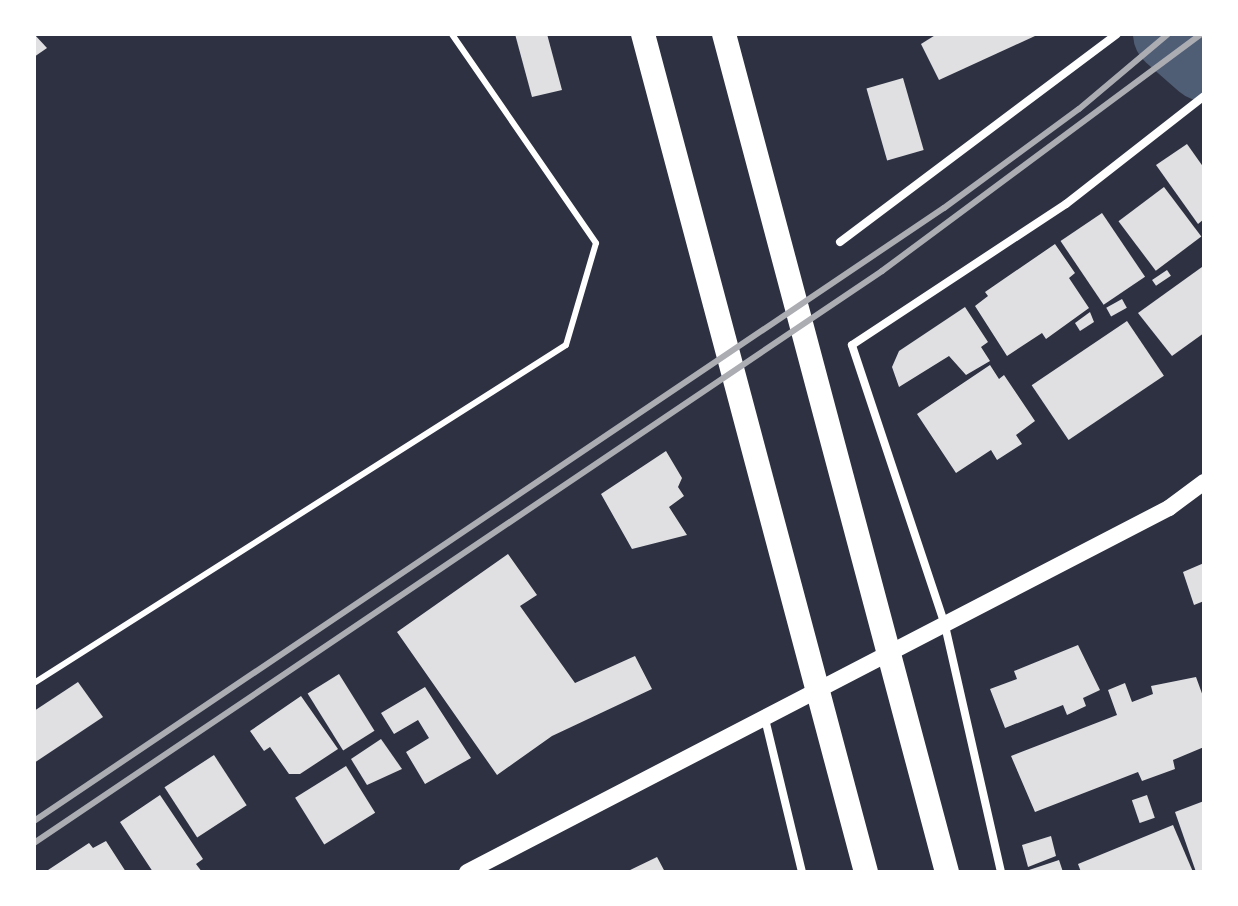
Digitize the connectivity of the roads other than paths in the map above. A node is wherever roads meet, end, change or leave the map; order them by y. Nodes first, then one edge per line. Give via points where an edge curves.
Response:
1 (452, 34) edge
2 (643, 34) edge
3 (724, 34) edge
4 (1117, 34) edge
5 (1204, 96) edge
6 (1195, 104) junction
7 (1204, 114) edge
8 (840, 242) dead end
9 (1204, 482) edge
10 (945, 625) junction
11 (34, 683) edge
12 (765, 719) junction
13 (467, 872) edge
14 (802, 872) edge
15 (866, 872) edge
16 (947, 872) edge
17 (1001, 872) edge

1 - 11 lane via 596,243 566,345
2 - 15 highway
3 - 16 highway
4 - 8 street
5 - 6 street
6 - 7 street
6 - 10 street via 1066,204 852,345
9 - 10 main road via 1169,508
10 - 12 main road
10 - 17 street
12 - 13 main road
12 - 14 street

